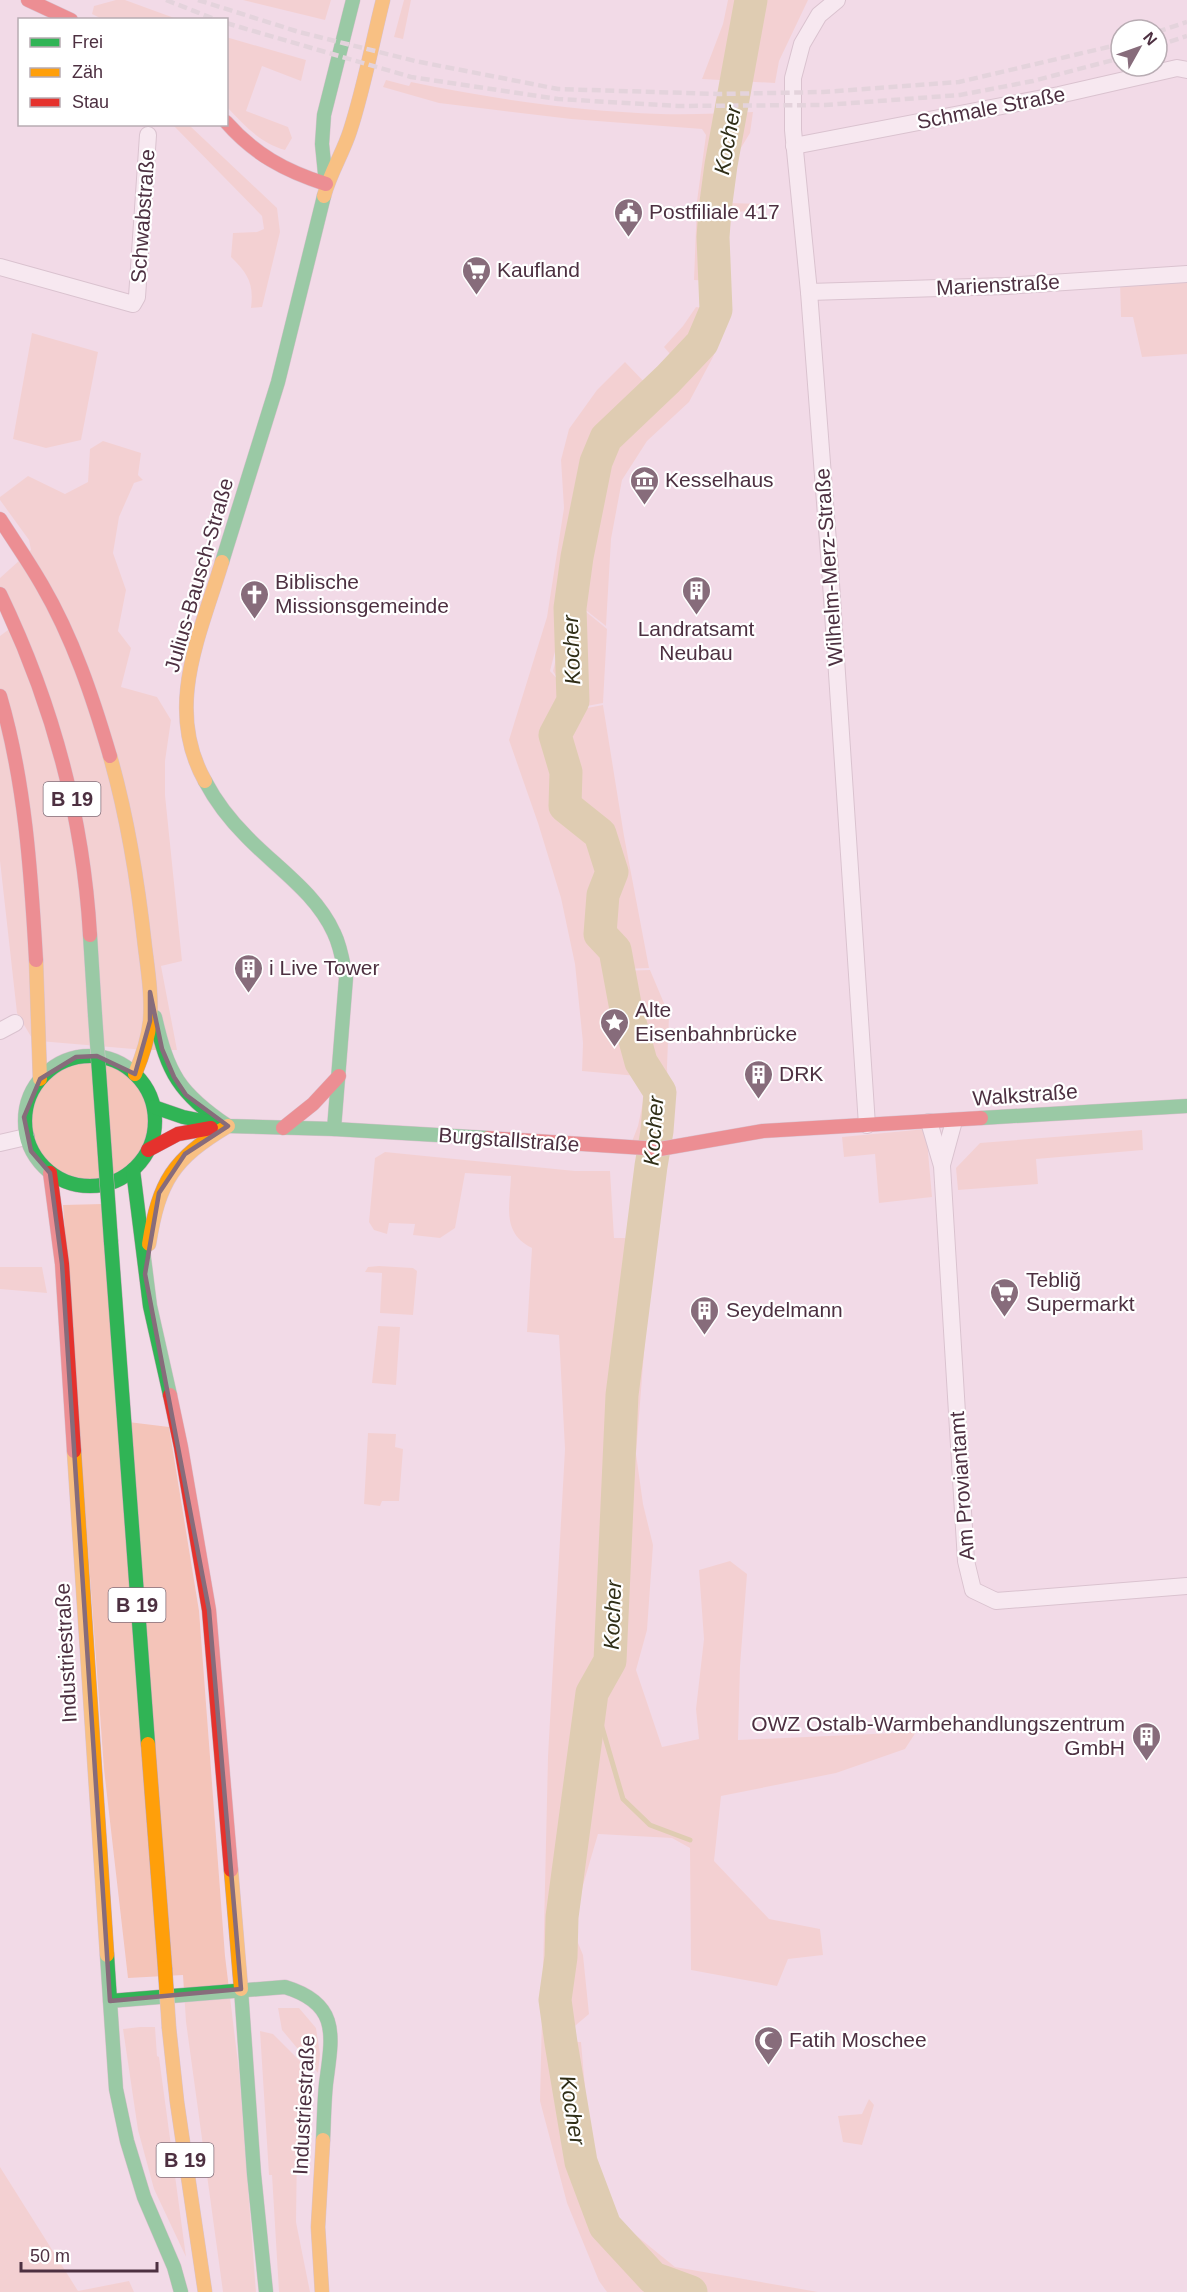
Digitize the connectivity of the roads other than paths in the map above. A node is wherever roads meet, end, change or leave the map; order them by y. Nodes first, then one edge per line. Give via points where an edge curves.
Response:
1 (28, 0) edge
2 (353, 0) edge
3 (383, 0) edge
4 (837, 0) edge
5 (816, 7) edge
6 (67, 18) edge
7 (1187, 70) edge
8 (228, 124) edge
9 (148, 135) dead end
10 (794, 146) junction
11 (326, 184) junction
12 (0, 267) edge
13 (1187, 274) edge
14 (809, 292) junction
15 (0, 519) edge
16 (0, 594) edge
17 (0, 696) edge
18 (150, 992) junction
19 (15, 1023) dead end
20 (0, 1031) edge
21 (135, 1074) junction
22 (339, 1076) junction
23 (40, 1079) junction
24 (1187, 1106) edge
25 (154, 1107) junction
26 (954, 1121) junction
27 (929, 1122) junction
28 (867, 1125) junction
29 (228, 1126) junction
30 (283, 1128) junction
31 (334, 1129) junction
32 (26, 1137) junction
33 (0, 1143) edge
34 (148, 1150) junction
35 (942, 1166) junction
36 (133, 1170) junction
37 (50, 1173) junction
38 (145, 1274) junction
39 (1187, 1586) edge
40 (240, 1989) junction
41 (110, 2001) junction
42 (181, 2292) edge
43 (205, 2292) edge
44 (266, 2292) edge
45 (322, 2292) edge

1 - 6 main road
2 - 11 main road, Julius-Bausch-Straße via 324,115
3 - 11 main road, Julius-Bausch-Straße via 350,132
4 - 5 street, Wilhelm-Merz-Straße
5 - 10 street, Wilhelm-Merz-Straße via 793,78
7 - 10 street, Schmale Straße via 1177,68
8 - 11 main road via 268,162
9 - 12 street, Schwabstraße via 137,297 133,303
10 - 14 street, Wilhelm-Merz-Straße
11 - 22 main road, Julius-Bausch-Straße via 285,358 190,666 185,721 198,766 219,804 309,894 327,916 336,936 346,978
13 - 14 street, Marienstraße via 1006,286
14 - 28 street, Wilhelm-Merz-Straße
15 - 18 main road via 43,586 94,703 123,802
16 - 43 main road, B 19, bridge via 51,714 64,760 86,884 169,2028
17 - 23 main road via 21,792 33,905
18 - 21 main road via 145,1050
18 - 29 main road via 162,1049 174,1077 186,1095
19 - 20 street
21 - 23 main road via 118,1062 97,1056 76,1057 56,1065
21 - 25 main road
22 - 30 main road via 317,1102
22 - 31 main road, Julius-Bausch-Straße
23 - 32 main road via 29,1096 24,1117
24 - 26 main road, Walkstraße
25 - 29 main road, Burgstallstraße
25 - 34 main road via 155,1129
26 - 27 main road, Walkstraße
26 - 35 street, Am Proviantamt
27 - 28 main road, Walkstraße
27 - 35 street, Am Proviantamt
28 - 31 main road, Burgstallstraße via 763,1131 660,1149
29 - 30 main road, Burgstallstraße
29 - 34 main road via 184,1131
29 - 38 main road via 186,1154 159,1193
30 - 31 main road, Burgstallstraße
32 - 33 street
32 - 37 main road via 31,1151
34 - 36 main road
35 - 39 street, Am Proviantamt via 966,1561 974,1590 996,1601
36 - 37 main road via 101,1186 65,1182
36 - 38 main road
37 - 41 main road, Industriestraße via 62,1264
38 - 40 main road via 209,1610
40 - 41 main road, Industriestraße
40 - 44 main road
40 - 45 main road, Industriestraße via 285,1987 298,1991 320,2007 330,2027 318,2227
41 - 42 main road via 116,2088 127,2141

